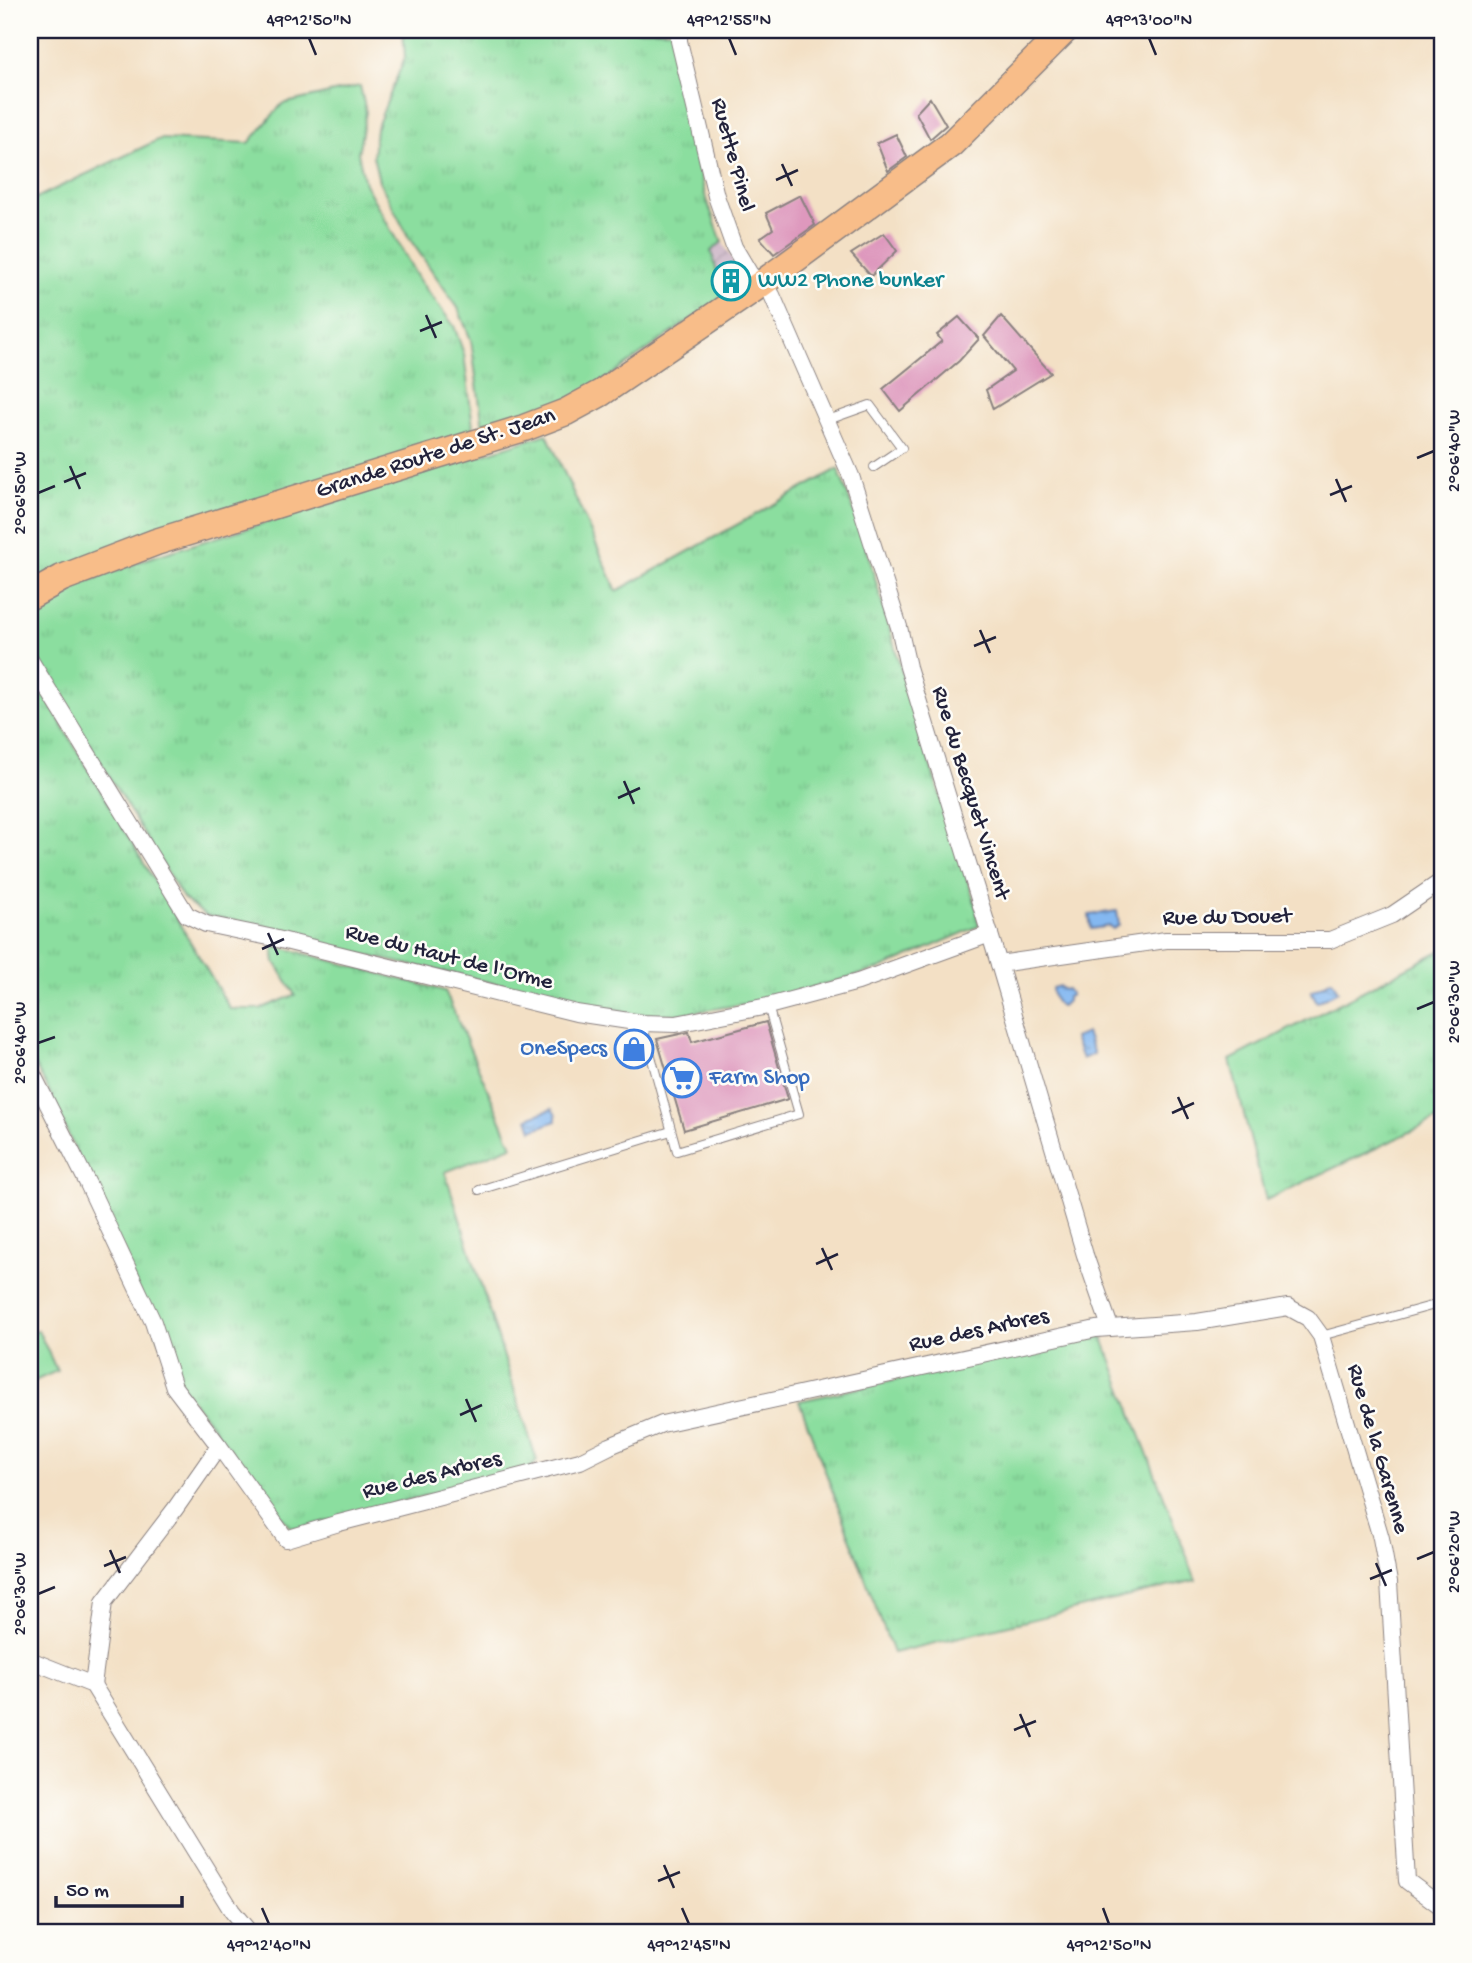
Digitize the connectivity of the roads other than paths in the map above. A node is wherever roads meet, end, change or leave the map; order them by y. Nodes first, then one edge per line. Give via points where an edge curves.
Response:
1 (679, 30) edge
2 (1065, 30) edge
3 (761, 284) junction
4 (828, 419) junction
5 (874, 467) dead end
6 (30, 596) edge
7 (30, 660) edge
8 (1442, 881) edge
9 (990, 934) junction
10 (999, 964) junction
11 (768, 1006) junction
12 (642, 1023) junction
13 (30, 1069) edge
14 (671, 1131) junction
15 (479, 1190) dead end
16 (1442, 1303) edge
17 (1110, 1327) junction
18 (1321, 1336) junction
19 (219, 1446) junction
20 (30, 1660) edge
21 (93, 1685) junction
22 (1442, 1907) edge
23 (250, 1933) edge

1 - 3 street, Ruette Pinel via 716,196 734,247
2 - 3 main road, Grande Route de St. Jean via 951,144
3 - 4 street, Rue du Becquet Vincent via 772,295
3 - 6 main road, Grande Route de St. Jean via 566,412 156,542 62,578
4 - 5 lane via 870,405 902,448
4 - 9 street, Rue du Becquet Vincent via 899,627
7 - 12 street, Rue du Haut de l'Orme via 187,915 206,925 576,1013
8 - 10 street, Rue du Douet via 1392,915 1330,940 1166,940
9 - 10 street, Rue du Becquet Vincent
9 - 11 street, Rue du Haut de l'Orme via 858,982
10 - 17 street, Rue du Becquet Vincent
11 - 12 street, Rue du Haut de l'Orme via 676,1024
11 - 14 lane via 799,1114 677,1151
12 - 14 lane
13 - 19 street, Rue des Arbres via 153,1322 174,1387
14 - 15 lane
16 - 18 lane
17 - 18 street, Rue de la Garenne via 1197,1322 1288,1307 1308,1318
17 - 19 street, Rue des Arbres via 662,1424 580,1461 286,1539
18 - 22 street, Rue de la Garenne via 1381,1538 1389,1582 1408,1881
19 - 21 street via 104,1602
20 - 21 street
21 - 23 street

